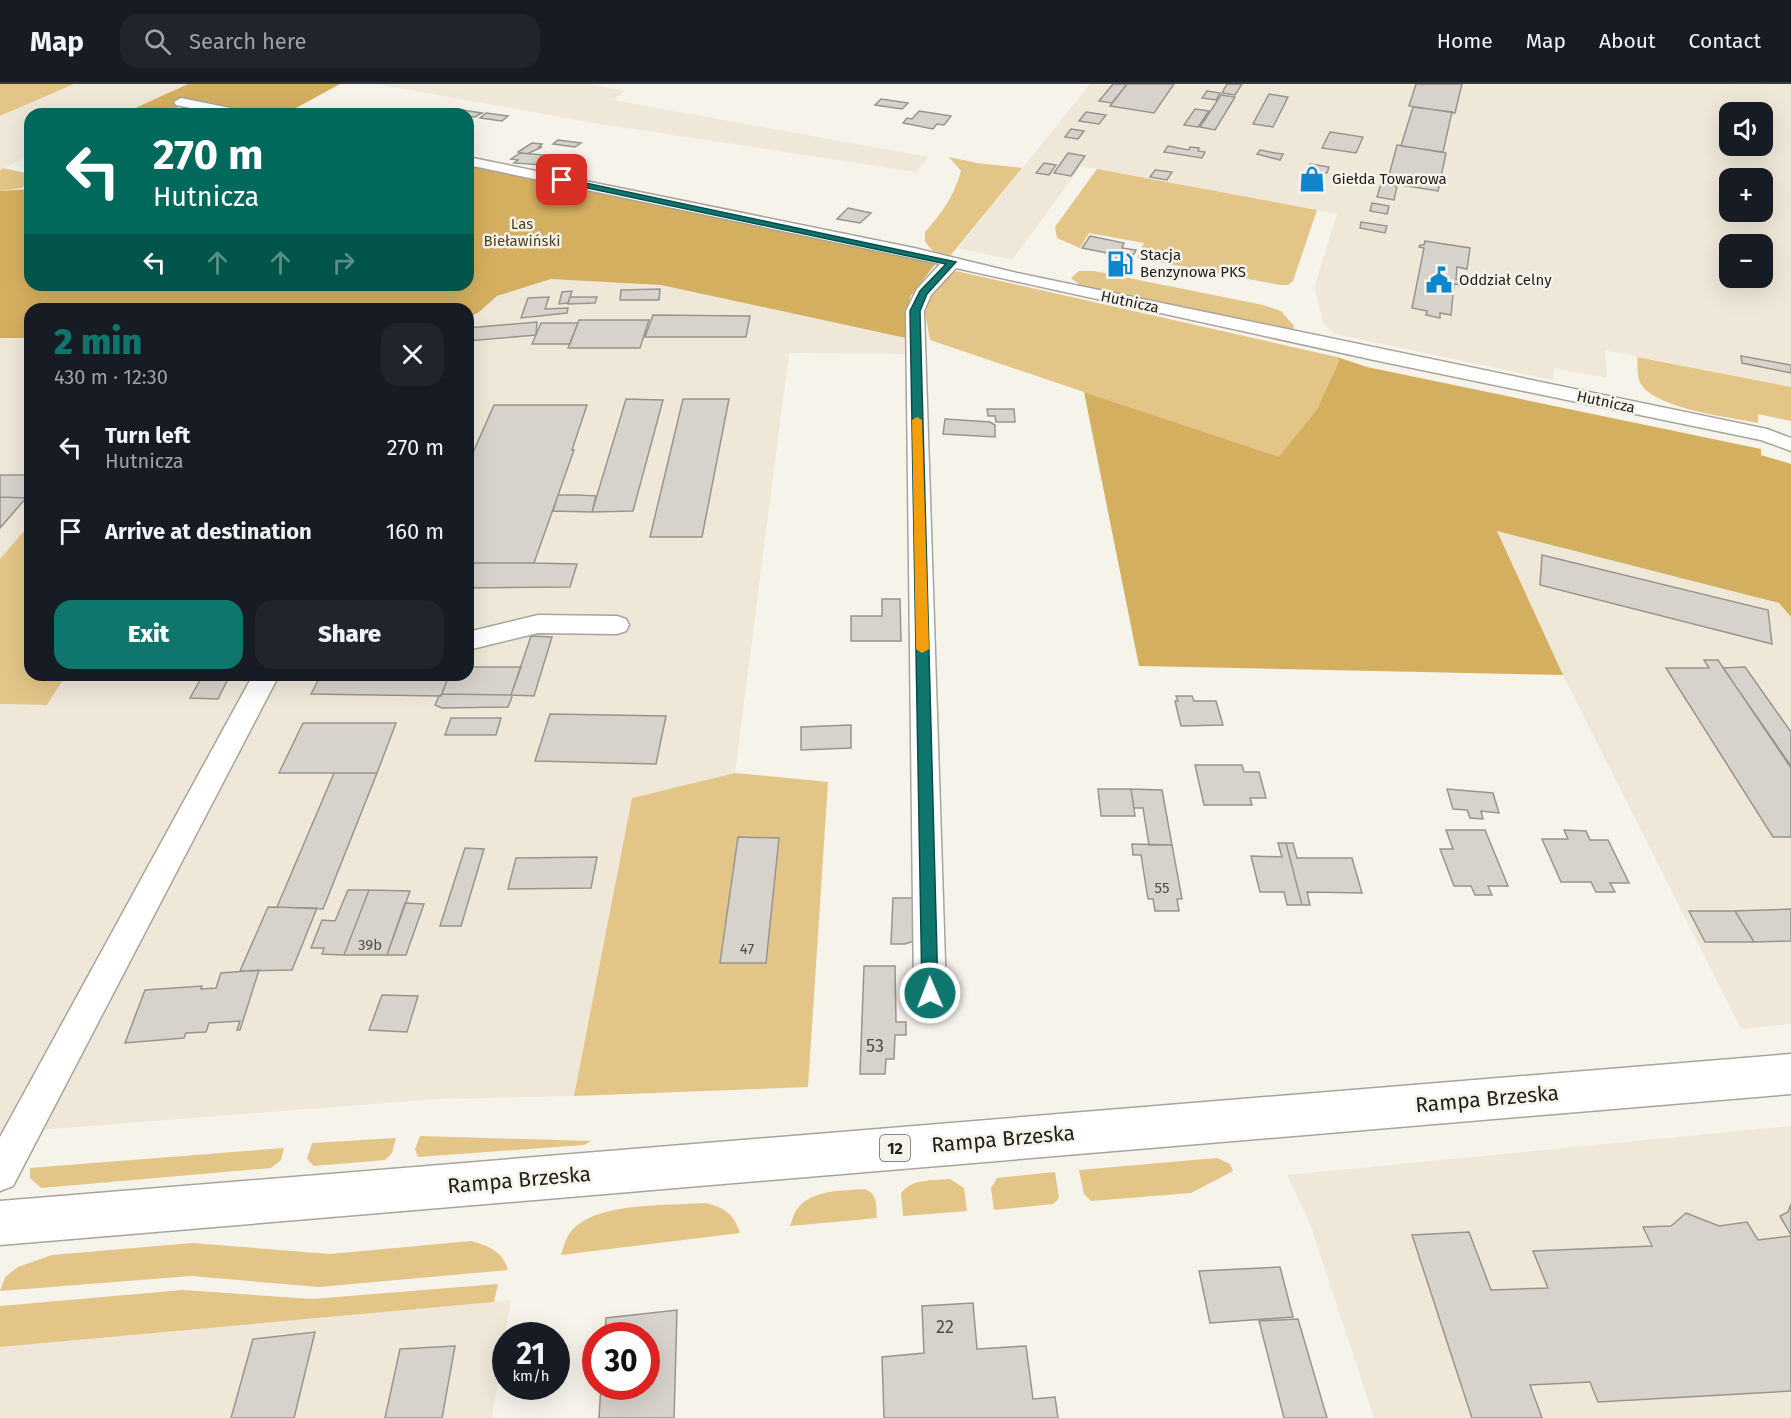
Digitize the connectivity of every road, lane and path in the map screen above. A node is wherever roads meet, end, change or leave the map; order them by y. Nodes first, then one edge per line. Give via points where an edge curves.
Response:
1 (181, 102) dead end
2 (210, 108) edge
3 (474, 162) edge
4 (952, 262) junction
5 (1791, 445) edge
6 (617, 625) dead end
7 (474, 639) edge
8 (263, 681) edge
9 (930, 993) dead end
10 (1791, 1074) edge
11 (0, 1173) edge
12 (0, 1223) edge

1 - 2 street
3 - 4 street, Hutnicza
4 - 5 street, Hutnicza via 1767,435
4 - 9 street via 923,293 915,311
6 - 7 street via 538,624
8 - 11 street
10 - 12 highway, Rampa Brzeska / 12

